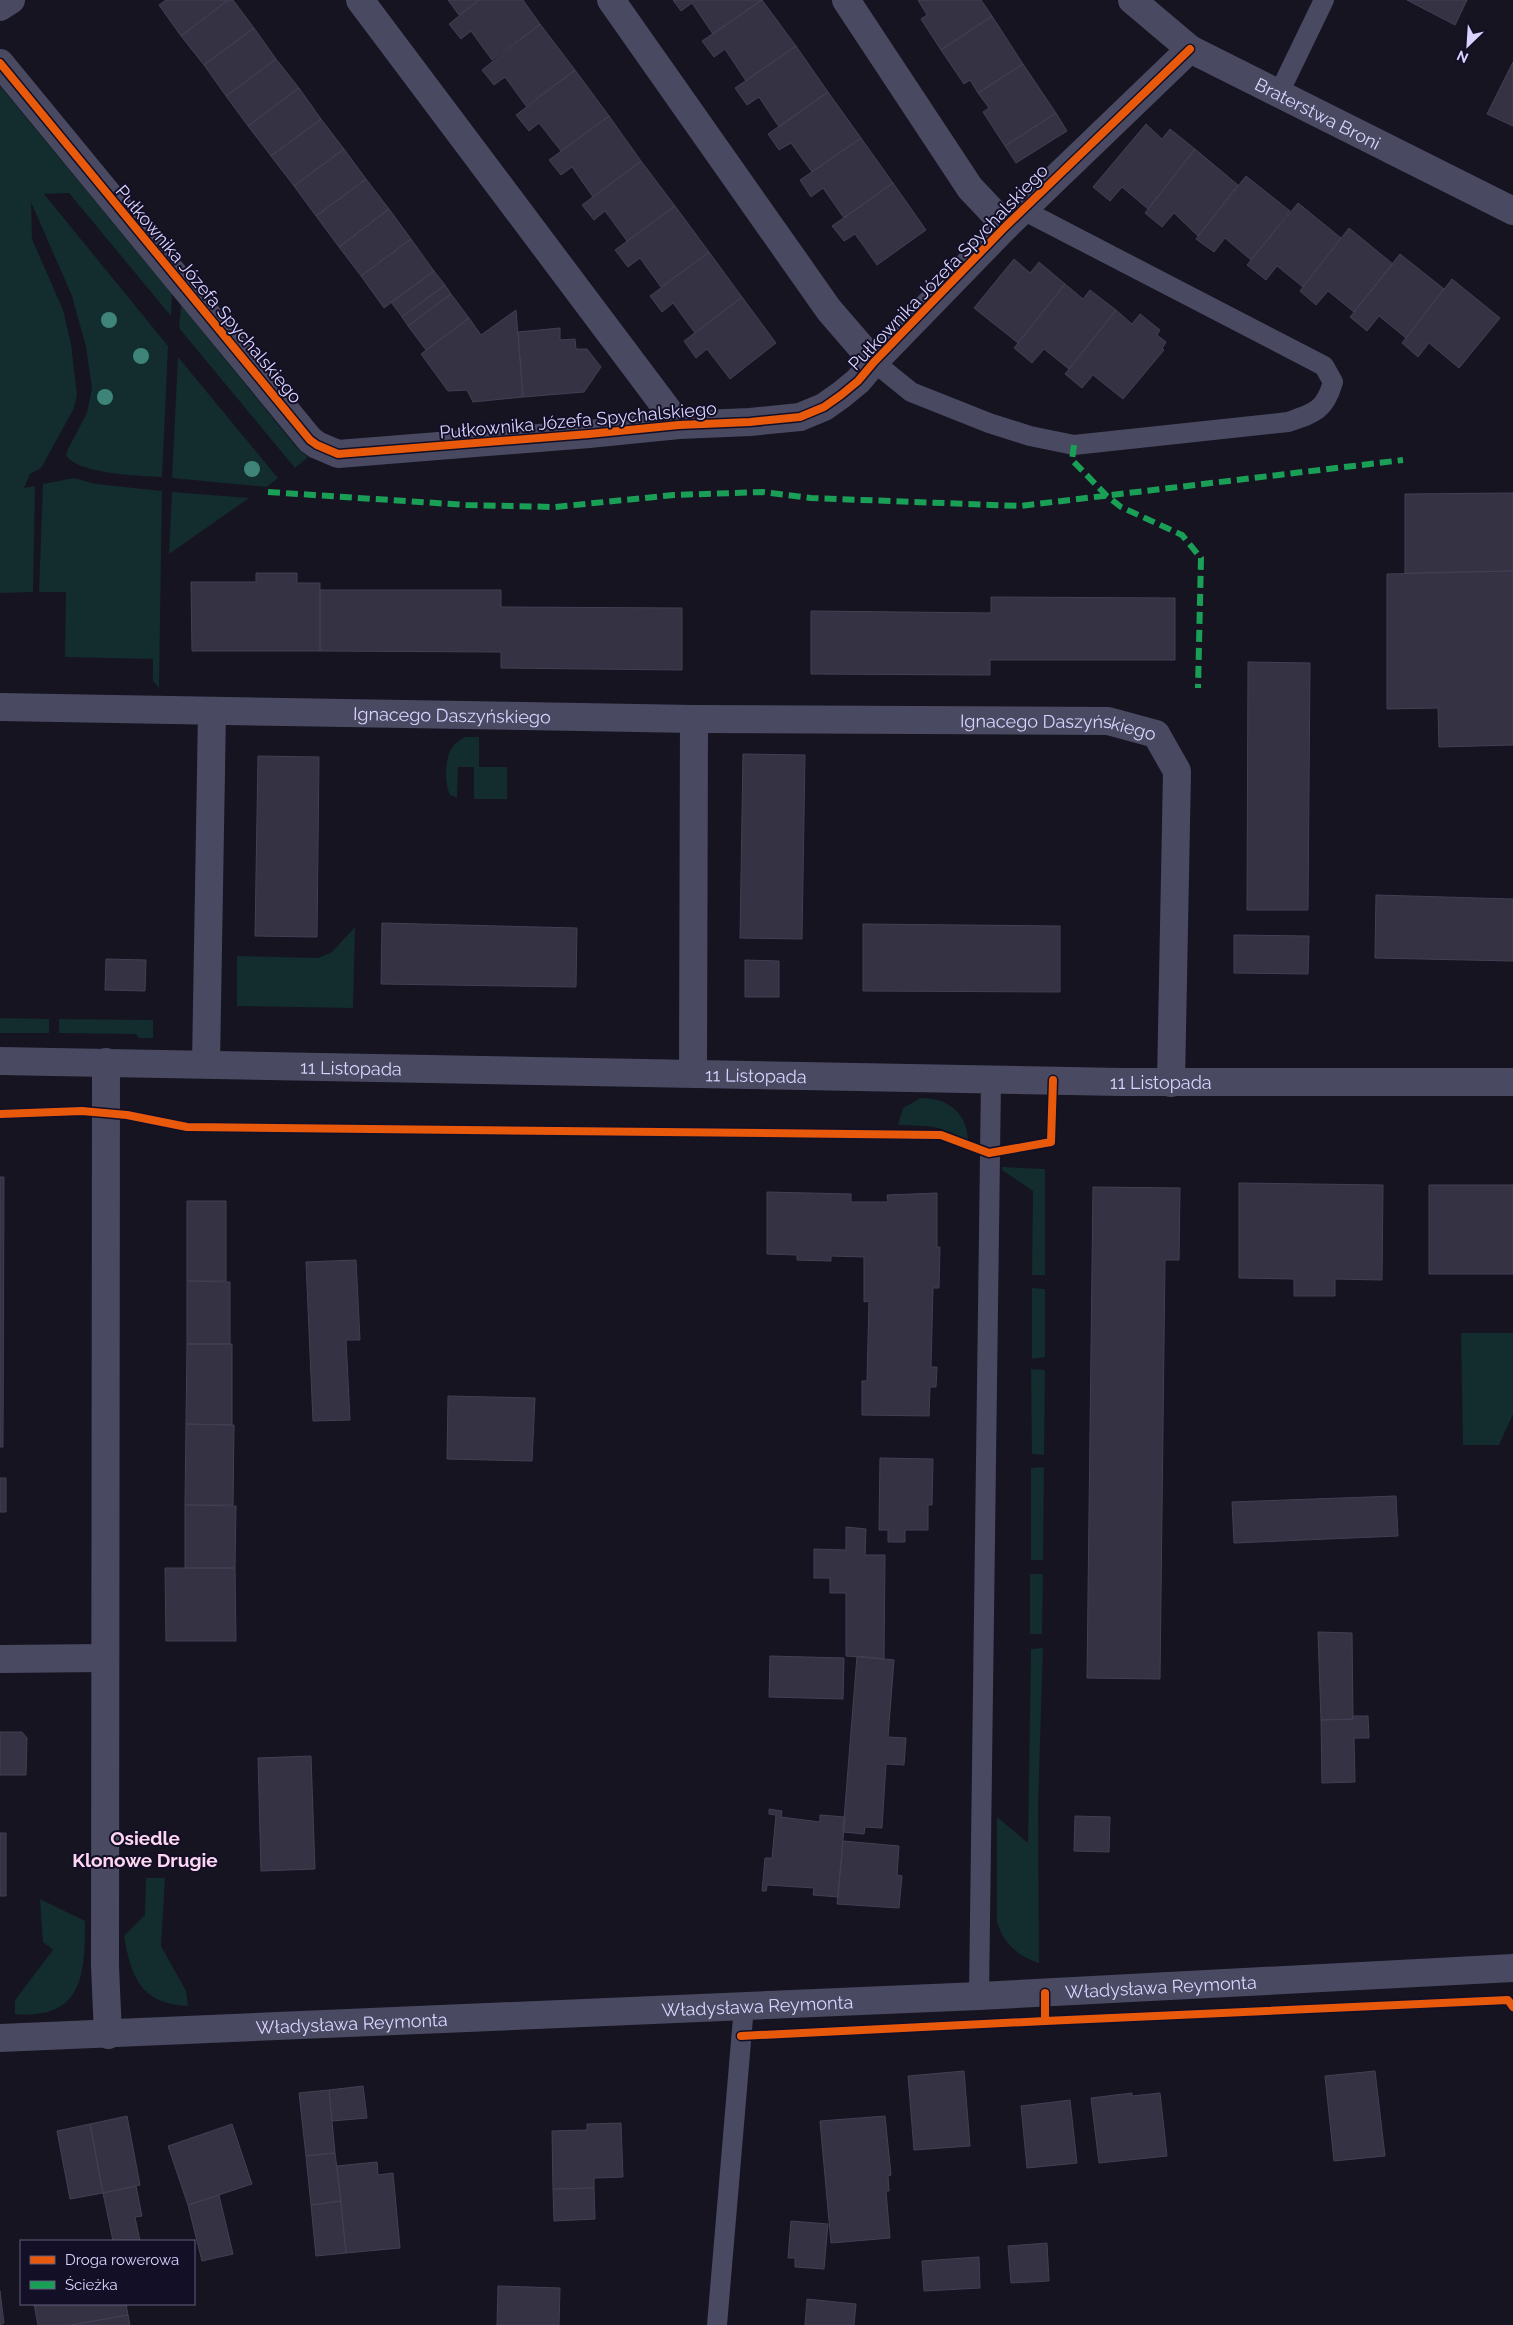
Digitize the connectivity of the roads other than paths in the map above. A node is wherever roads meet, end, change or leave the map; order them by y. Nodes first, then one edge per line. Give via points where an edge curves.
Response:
1 (12, 0) edge
2 (360, 0) edge
3 (611, 0) edge
4 (846, 0) edge
5 (1132, 0) edge
6 (1324, 0) edge
7 (0, 7) edge
8 (1190, 48) junction
9 (0, 63) edge
10 (1279, 93) junction
11 (1513, 211) edge
12 (1014, 218) junction
13 (874, 362) junction
14 (679, 425) junction
15 (0, 707) edge
16 (212, 712) junction
17 (694, 719) junction
18 (0, 1061) edge
19 (106, 1062) junction
20 (206, 1064) junction
21 (693, 1074) junction
22 (991, 1079) junction
23 (1513, 1082) edge
24 (1171, 1083) junction
25 (106, 1658) junction
26 (0, 1659) edge
27 (1513, 1968) edge
28 (980, 1996) junction
29 (744, 2006) junction
30 (108, 2035) junction
31 (0, 2038) edge
32 (717, 2325) edge

1 - 7 street
2 - 14 street, Pułkownika Józefa Spychalskiego
3 - 13 street, Pułkownika Józefa Spychalskiego via 829,310
4 - 12 street, Pułkownika Józefa Spychalskiego via 970,188
5 - 8 street, Braterstwa Broni
6 - 10 lane
8 - 10 street, Braterstwa Broni
8 - 12 street, Pułkownika Józefa Spychalskiego
9 - 14 street, Pułkownika Józefa Spychalskiego via 262,384 317,445 338,454
10 - 11 street, Braterstwa Broni
12 - 13 street, Pułkownika Józefa Spychalskiego
12 - 13 lane, Pułkownika Józefa Spychalskiego via 1324,366 1333,382 1328,399 1315,413 1288,422 1074,444 997,426 910,392
13 - 14 street, Pułkownika Józefa Spychalskiego via 841,395 824,407 800,417
15 - 16 street, Ignacego Daszyńskiego
16 - 17 street, Ignacego Daszyńskiego
16 - 20 street
17 - 21 street
17 - 24 street, Ignacego Daszyńskiego via 1108,721 1156,734 1177,771
18 - 19 street, 11 Listopada
19 - 20 street, 11 Listopada
19 - 25 street
20 - 21 street, 11 Listopada
21 - 22 street, 11 Listopada
22 - 24 street, 11 Listopada
22 - 28 lane
23 - 24 street, 11 Listopada
25 - 26 street
25 - 30 street via 105,1966
27 - 28 street, Władysława Reymonta
28 - 29 street, Władysława Reymonta
29 - 30 street, Władysława Reymonta
29 - 32 lane
30 - 31 street, Władysława Reymonta

